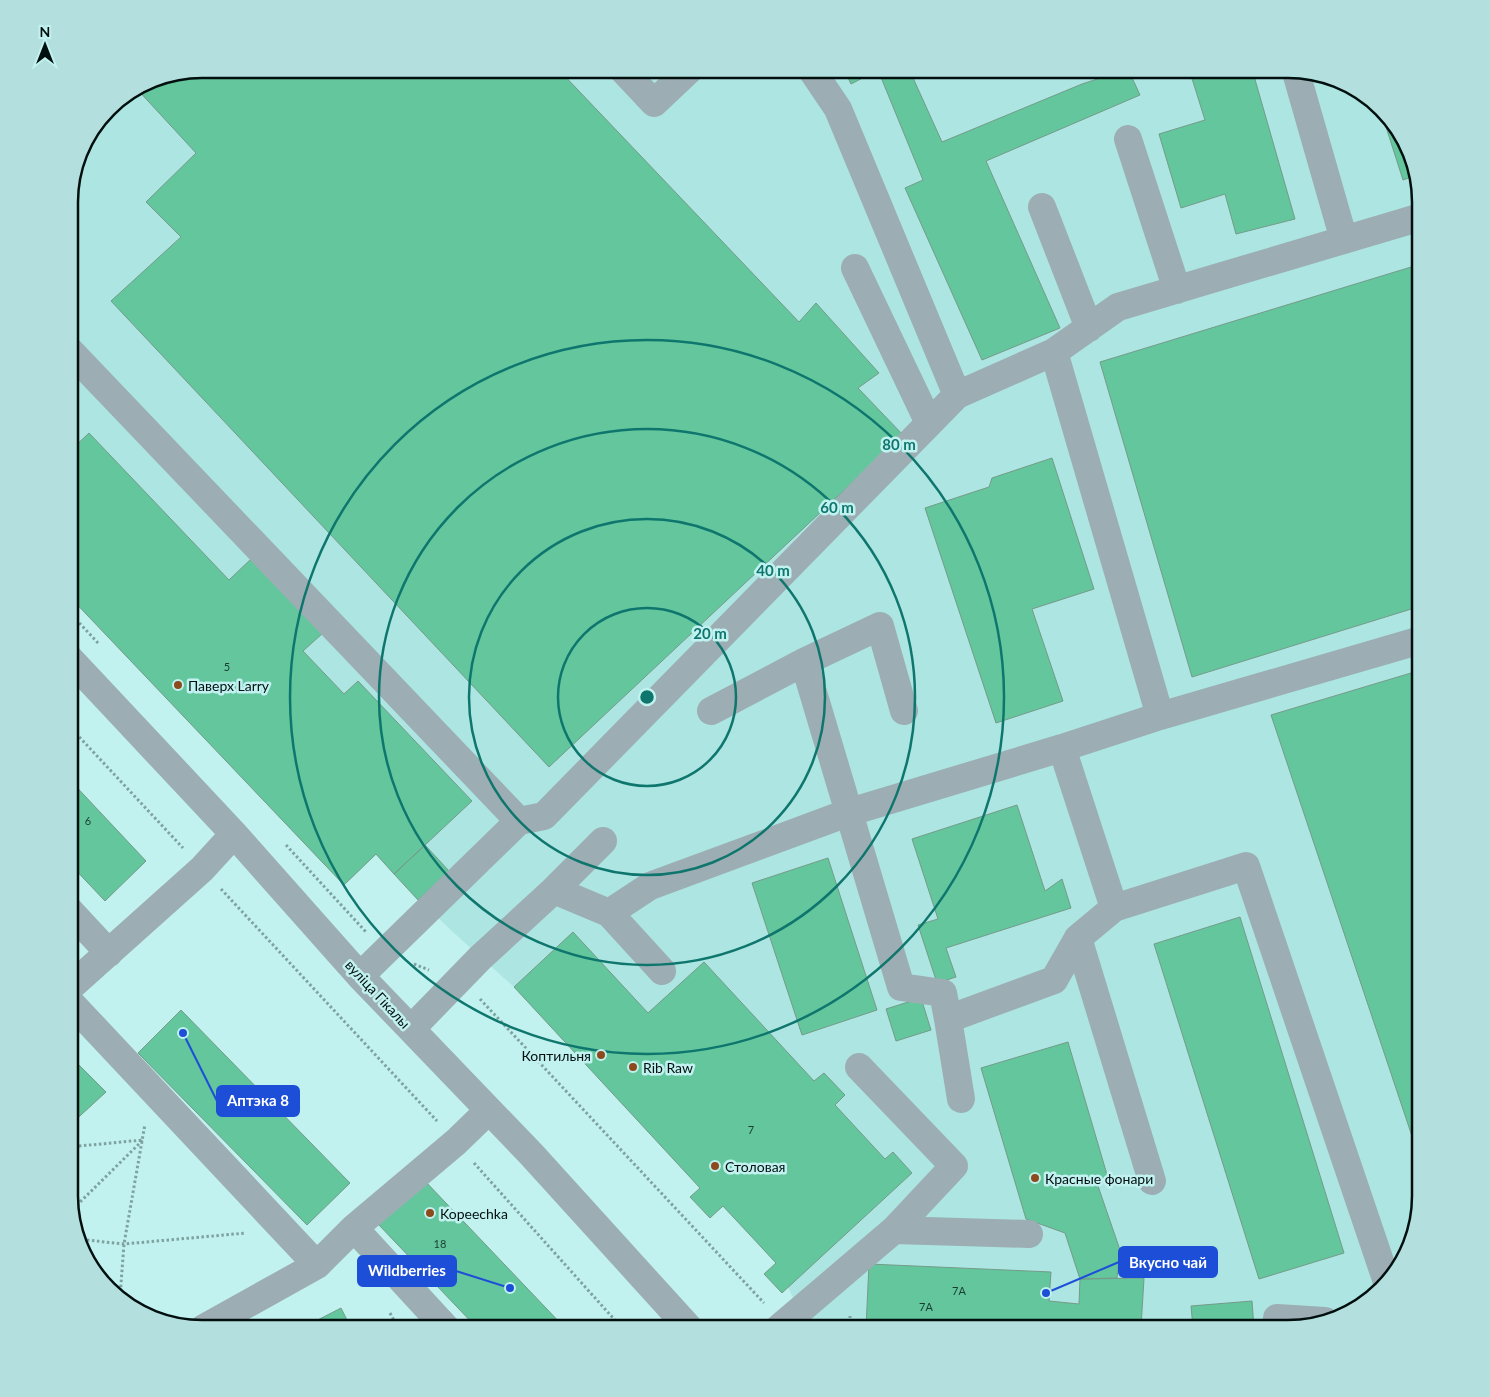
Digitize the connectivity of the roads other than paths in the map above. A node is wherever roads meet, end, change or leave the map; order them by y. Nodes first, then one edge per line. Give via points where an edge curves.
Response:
1 (630, 78) edge
2 (680, 78) edge
3 (817, 78) edge
4 (1298, 78) edge
5 (1128, 139) dead end
6 (1042, 207) dead end
7 (1412, 220) edge
8 (1344, 240) junction
9 (855, 268) dead end
10 (1177, 290) junction
11 (1089, 328) junction
12 (1054, 352) junction
13 (78, 359) edge
14 (957, 395) junction
15 (929, 423) junction
16 (1412, 643) edge
17 (804, 662) junction
18 (78, 668) edge
19 (711, 711) dead end
20 (904, 711) dead end
21 (1160, 716) junction
22 (1062, 748) junction
23 (850, 812) junction
24 (518, 821) junction
25 (234, 834) junction
26 (603, 840) dead end
27 (554, 890) junction
28 (1114, 908) junction
29 (609, 913) junction
30 (78, 920) edge
31 (1078, 938) junction
32 (109, 953) junction
33 (662, 971) dead end
34 (360, 976) junction
35 (78, 980) edge
36 (78, 1011) edge
37 (948, 1019) junction
38 (411, 1029) junction
39 (859, 1067) dead end
40 (961, 1099) dead end
41 (488, 1111) junction
42 (1152, 1181) dead end
43 (354, 1228) junction
44 (894, 1230) junction
45 (1029, 1234) dead end
46 (317, 1265) junction
47 (1384, 1274) edge
48 (1277, 1318) dead end
49 (1295, 1319) edge
50 (218, 1320) edge
51 (439, 1320) edge
52 (682, 1320) edge
53 (788, 1320) edge

1 - 2 street via 654,103
3 - 14 street via 838,108
4 - 8 street
5 - 10 street
6 - 11 street
7 - 8 street
8 - 10 street
9 - 15 street
10 - 11 street via 1118,307
11 - 12 street
12 - 14 street
12 - 21 street
13 - 24 street
14 - 15 street
15 - 24 street via 544,816
16 - 21 street
17 - 19 street
17 - 20 street via 880,626
17 - 23 street
18 - 25 street, вуліца Гікалы
21 - 22 street
22 - 23 street
22 - 28 street
23 - 29 street via 650,886
23 - 37 street via 901,986 943,993
24 - 34 street
25 - 32 street via 202,869
25 - 34 street, вуліца Гікалы
26 - 27 street
27 - 29 street
27 - 38 street via 480,958
28 - 31 street
28 - 47 street via 1246,866
29 - 33 street
30 - 32 street
31 - 37 street via 1054,980
31 - 42 street
32 - 35 street
34 - 38 street, вуліца Гікалы
36 - 46 street
37 - 40 street
38 - 41 street, вуліца Гікалы
39 - 44 street via 954,1166
41 - 43 street
41 - 52 street, вуліца Гікалы
43 - 46 street
43 - 51 street
44 - 45 street
44 - 53 street
46 - 50 street
48 - 49 street

